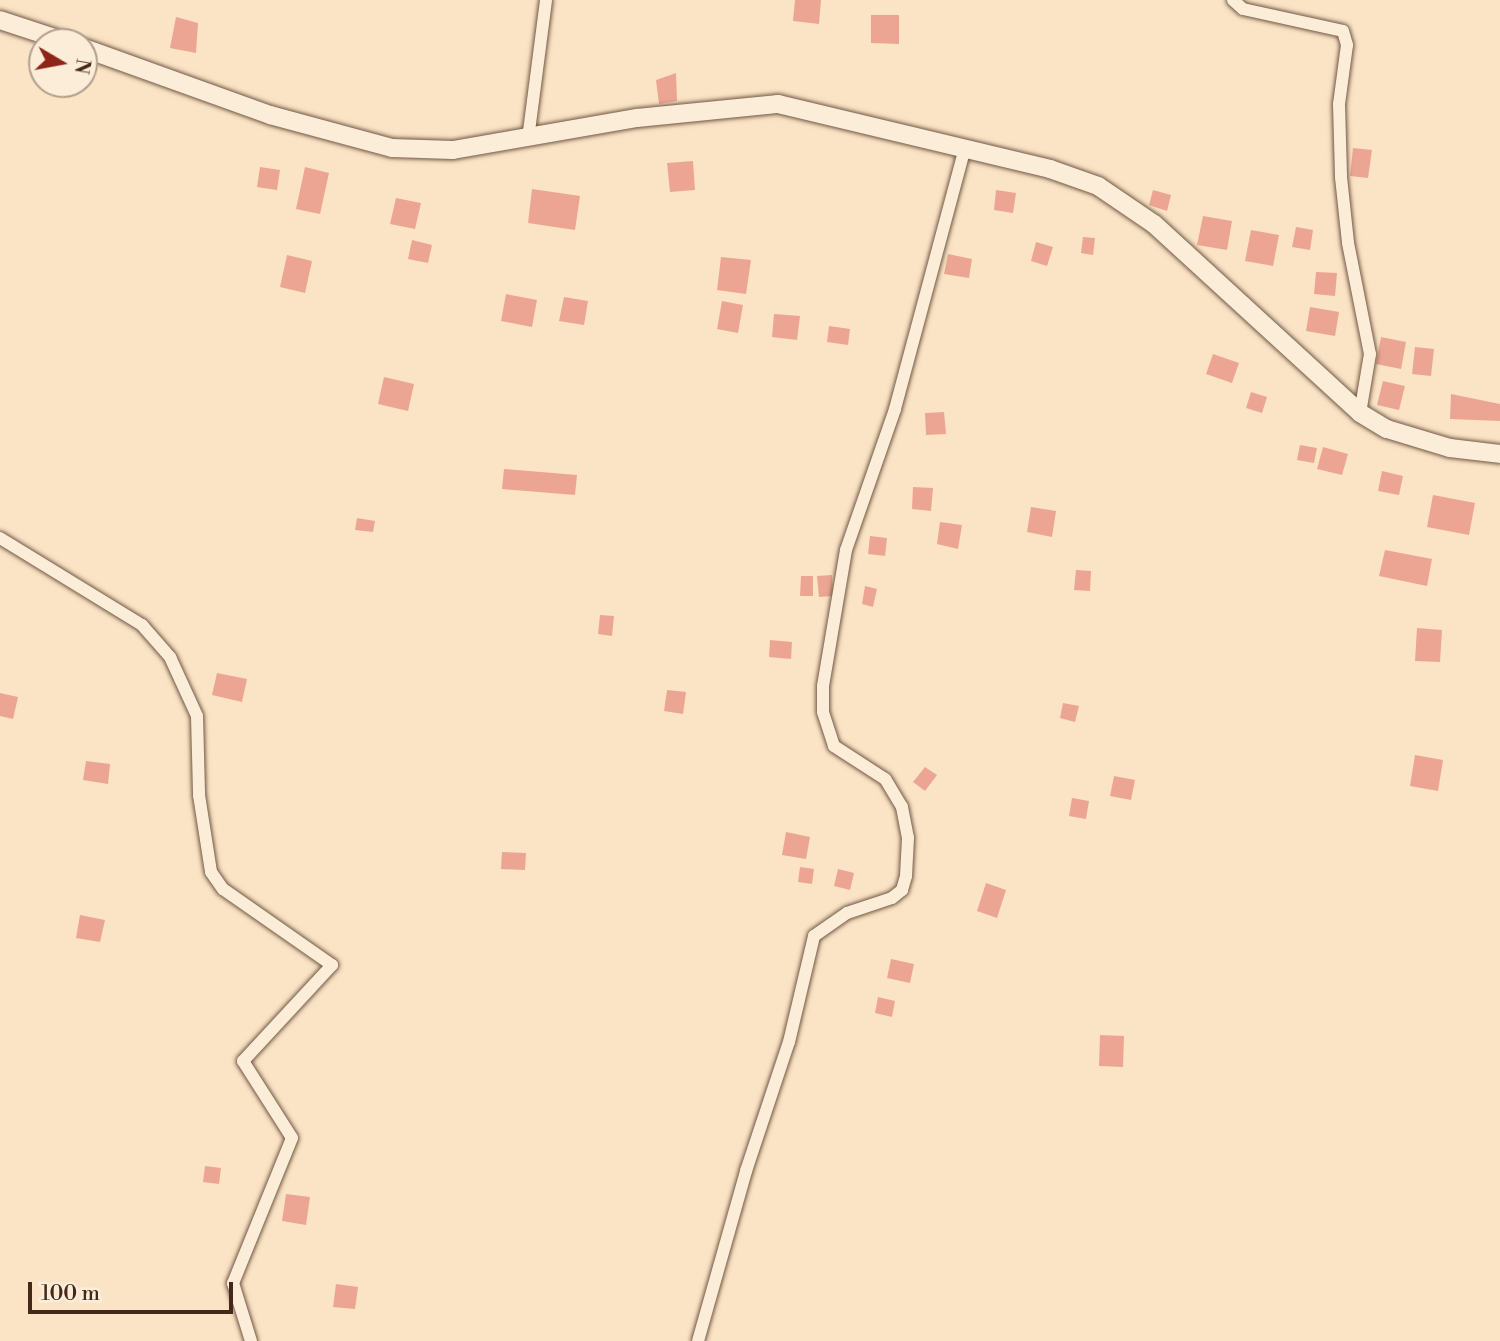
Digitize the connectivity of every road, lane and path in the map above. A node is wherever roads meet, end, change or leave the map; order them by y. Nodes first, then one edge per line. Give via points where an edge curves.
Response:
1 (546, 0) edge
2 (1233, 0) edge
3 (0, 20) edge
4 (28, 29) edge
5 (98, 53) edge
6 (528, 139) junction
7 (964, 151) junction
8 (1360, 413) junction
9 (1500, 454) edge
10 (0, 538) edge
11 (251, 1341) edge
12 (698, 1341) edge

1 - 6 street
2 - 8 street via 1243,9 1343,31 1341,177 1348,243 1370,354
3 - 4 main road
5 - 6 main road via 270,115 392,148 453,150
6 - 7 main road via 637,118 778,104
7 - 8 main road via 1050,169 1098,186 1154,224
7 - 12 street via 895,409 846,550 822,686 823,712 834,746 886,779 902,807 908,838 906,876 902,890 892,898 847,914 814,936 789,1042 746,1171
8 - 9 main road via 1387,429 1450,448
10 - 11 street via 142,625 170,657 197,716 199,795 211,872 223,889 332,965 243,1061 292,1138 233,1283

